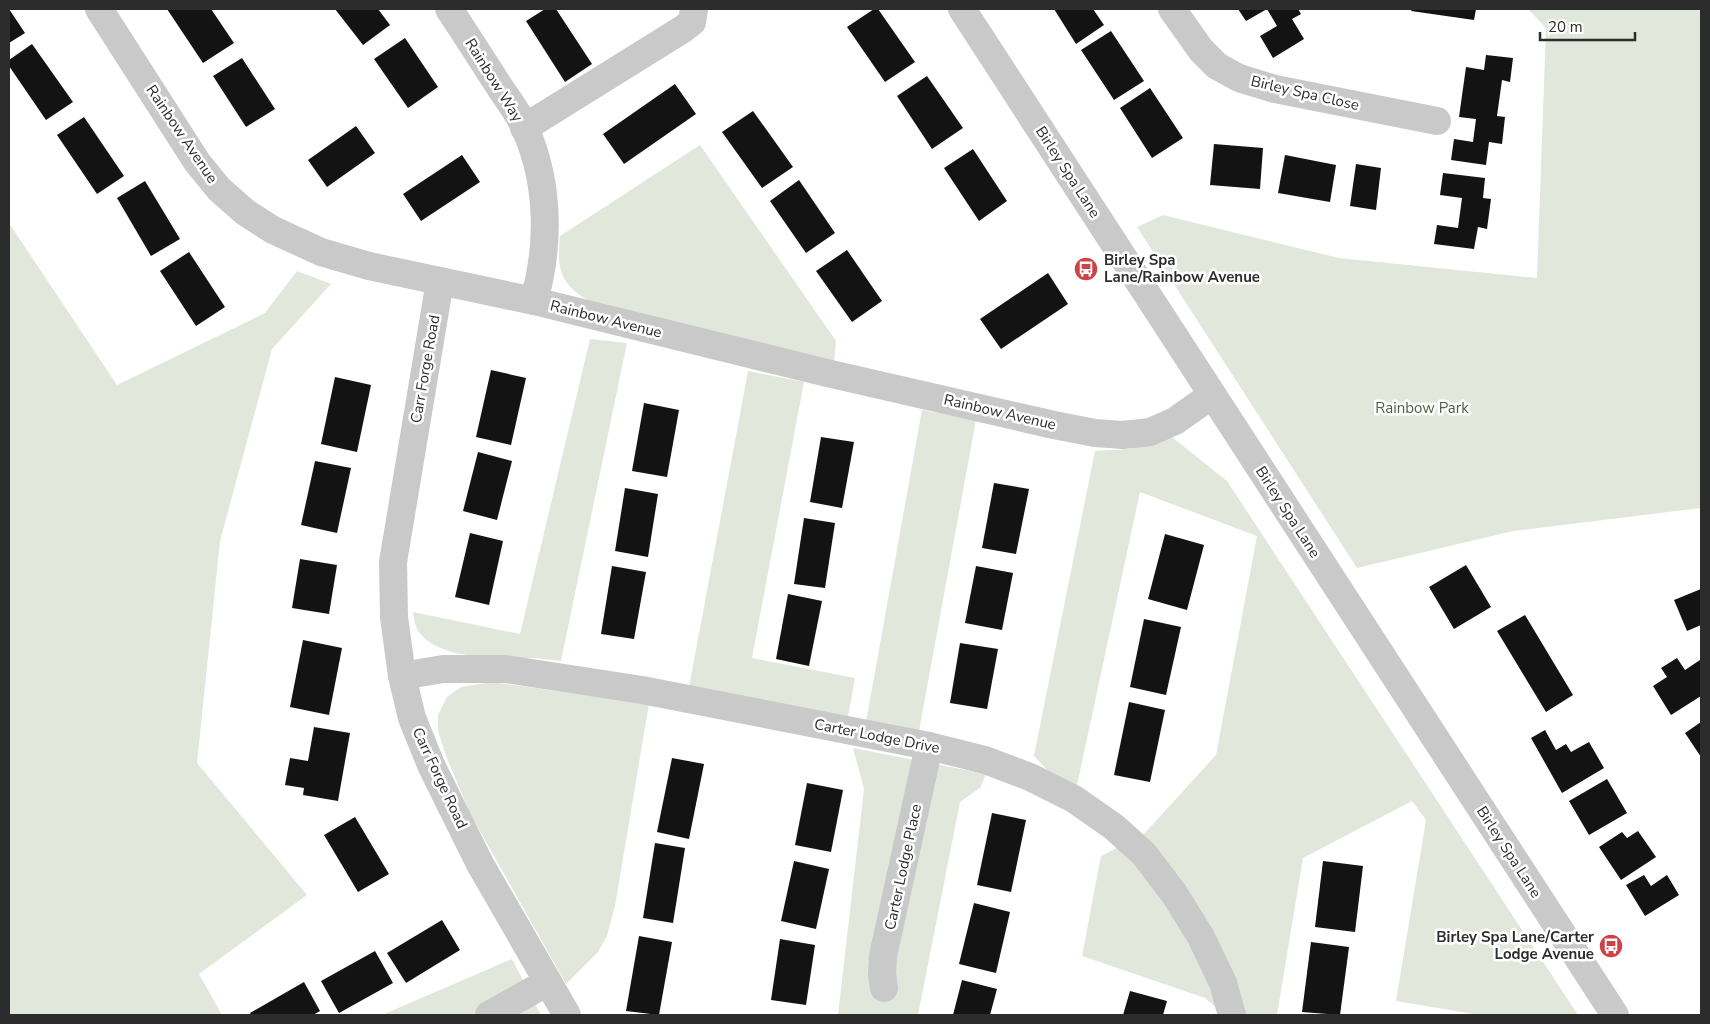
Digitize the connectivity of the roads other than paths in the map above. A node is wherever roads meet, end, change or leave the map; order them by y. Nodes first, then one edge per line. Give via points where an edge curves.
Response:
1 (99, 9) edge
2 (448, 9) edge
3 (694, 9) edge
4 (962, 9) edge
5 (1172, 9) edge
6 (1437, 121) dead end
7 (524, 128) junction
8 (440, 281) junction
9 (534, 301) junction
10 (1212, 395) junction
11 (402, 676) junction
12 (929, 746) junction
13 (548, 982) junction
14 (884, 988) dead end
15 (489, 1015) edge
16 (567, 1015) edge
17 (1232, 1015) edge
18 (1615, 1015) edge

1 - 8 street, Rainbow Avenue via 197,162 219,189 245,212 273,230 321,252
2 - 7 street, Rainbow Way
3 - 7 street via 692,22 684,29
4 - 10 street, Birley Spa Lane
5 - 6 street, Birley Spa Close via 1201,50 1217,66 1239,78 1275,89
7 - 9 street, Rainbow Way via 542,183 545,217 541,274
8 - 9 street, Rainbow Avenue
8 - 11 street, Carr Forge Road via 393,562 394,617
9 - 10 street, Rainbow Avenue via 812,369 1095,433 1123,435 1150,432 1175,421
10 - 18 street, Birley Spa Lane
11 - 12 street, Carter Lodge Drive via 443,669 506,669 642,690
11 - 13 street, Carr Forge Road via 412,718 431,765 480,864
12 - 14 street, Carter Lodge Place via 883,956
12 - 17 street, Carter Lodge Drive via 986,760 1030,777 1074,799 1114,827 1144,854 1175,895 1201,937 1223,983
13 - 15 street
13 - 16 street, Carr Forge Road

